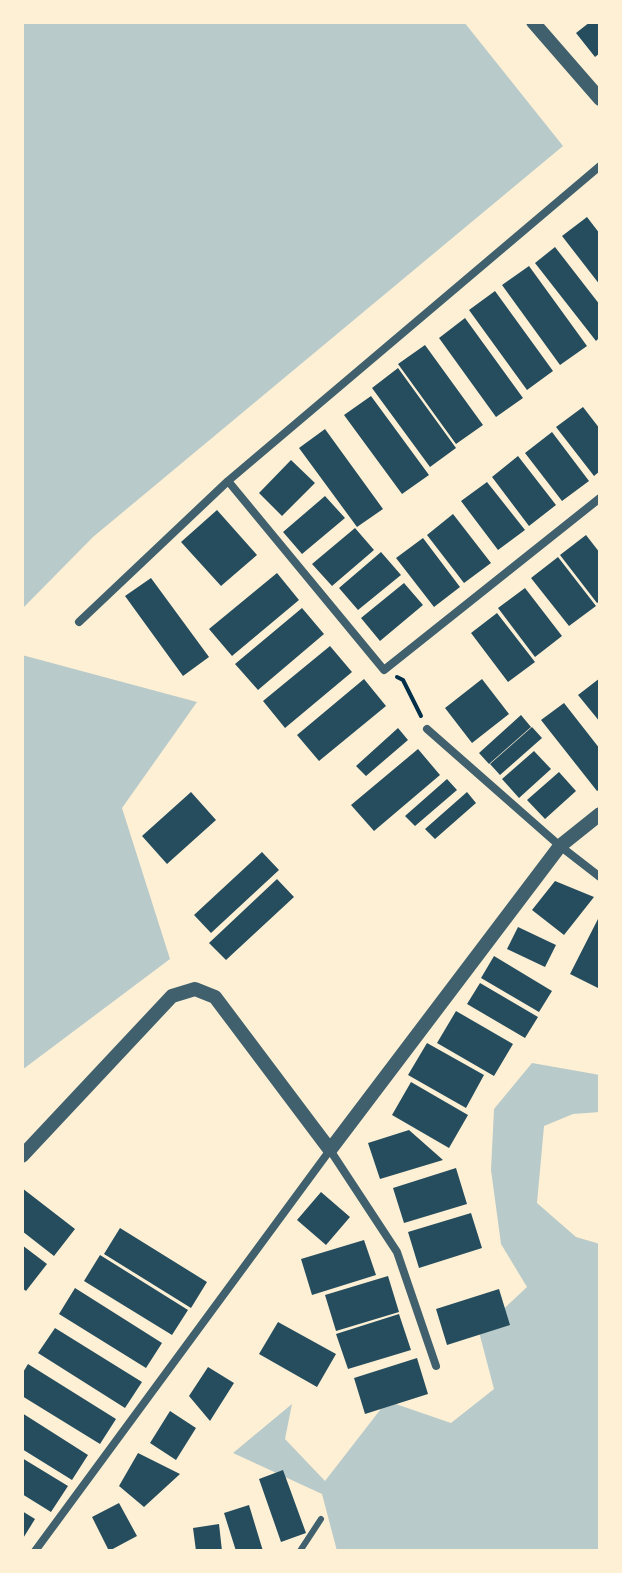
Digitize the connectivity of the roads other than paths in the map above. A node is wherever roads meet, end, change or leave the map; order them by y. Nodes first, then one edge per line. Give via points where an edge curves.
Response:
1 (533, 22) edge
2 (600, 99) edge
3 (600, 166) edge
4 (228, 481) junction
5 (600, 498) edge
6 (79, 622) dead end
7 (427, 729) road end
8 (600, 814) edge
9 (560, 846) junction
10 (600, 877) edge
11 (330, 1150) junction
12 (22, 1156) edge
13 (436, 1366) dead end
14 (321, 1519) dead end
15 (35, 1551) edge
16 (300, 1551) edge

1 - 2 street
3 - 4 street
4 - 5 street via 384,670
4 - 6 street
7 - 9 street
8 - 9 street
9 - 10 street
9 - 11 street
11 - 12 street via 215,997 195,989 172,996
11 - 13 street via 397,1252
11 - 15 street
14 - 16 lane

